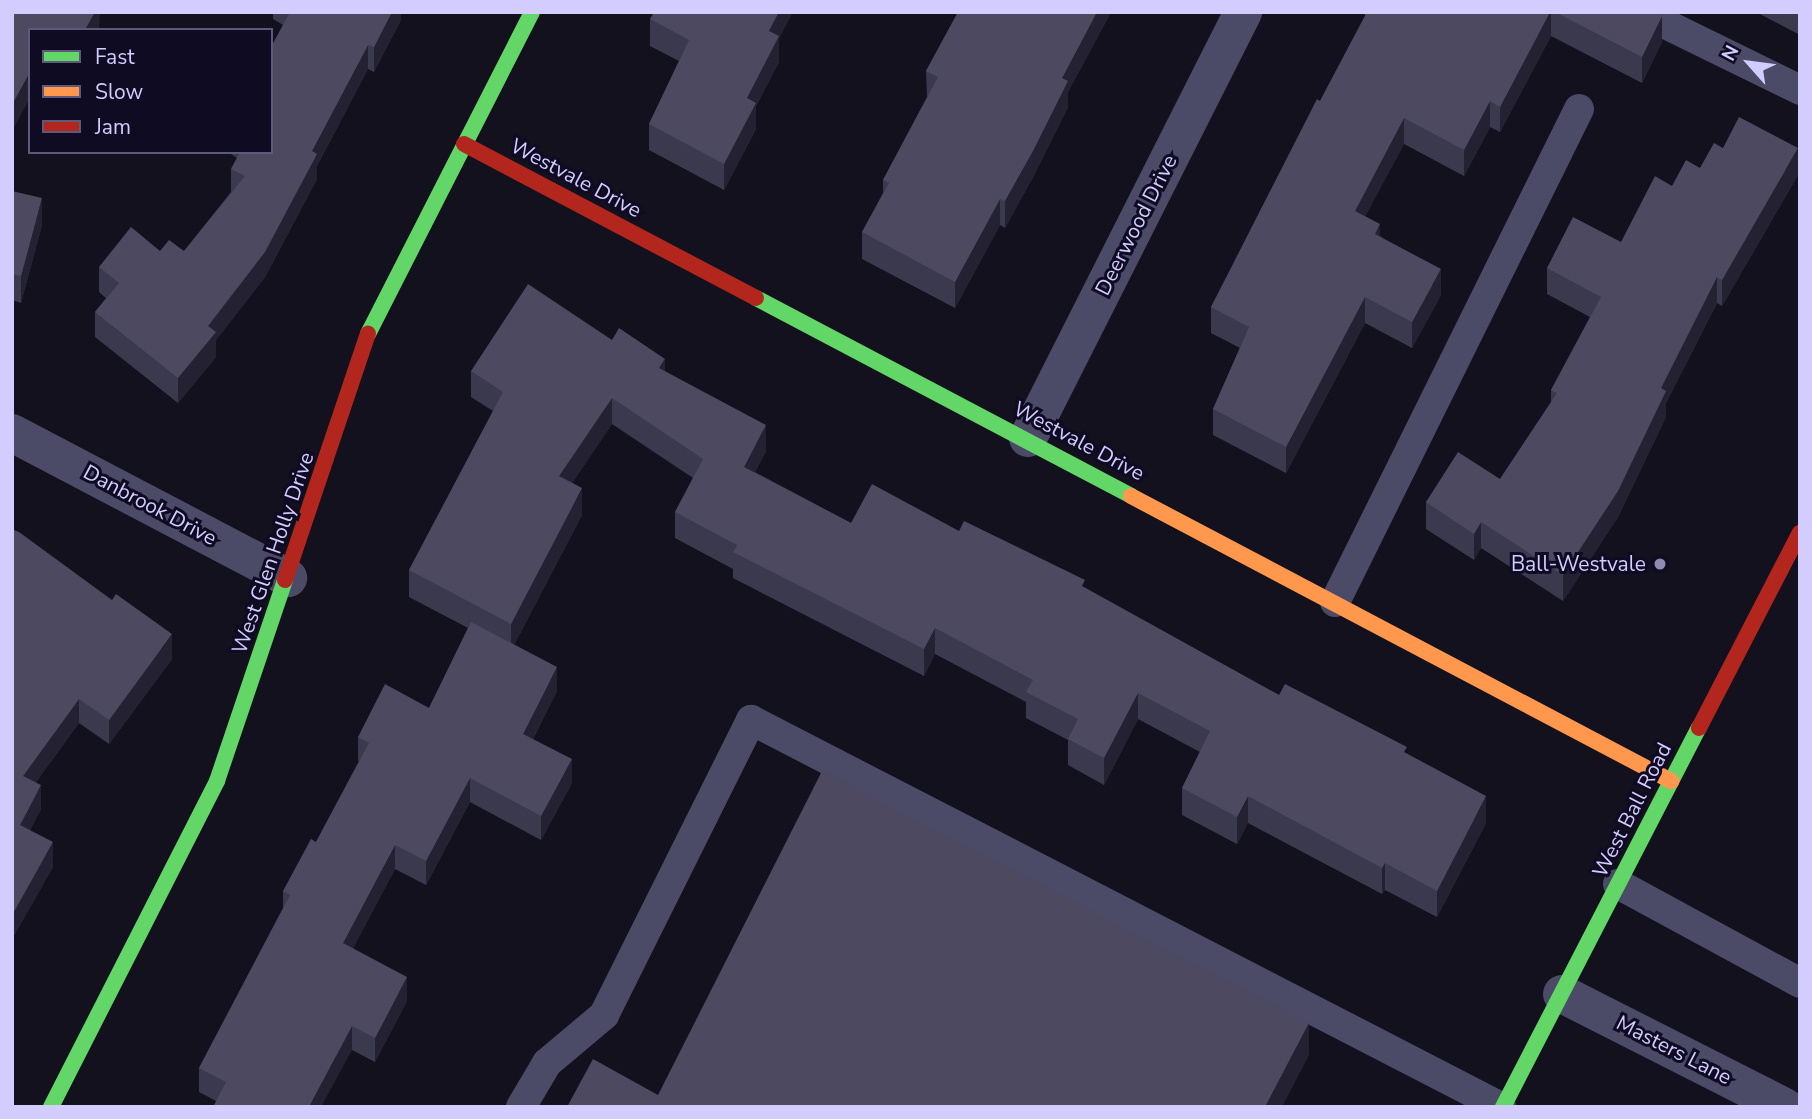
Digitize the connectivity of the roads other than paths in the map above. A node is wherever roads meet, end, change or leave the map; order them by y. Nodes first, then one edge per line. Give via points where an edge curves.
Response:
1 (531, 12) edge
2 (1243, 12) edge
3 (1641, 12) edge
4 (1800, 90) edge
5 (1579, 109) dead end
6 (464, 144) junction
7 (12, 433) edge
8 (1028, 438) junction
9 (1798, 541) edge
10 (288, 578) junction
11 (1335, 602) junction
12 (1671, 781) junction
13 (1618, 884) junction
14 (1800, 983) edge
15 (1562, 994) junction
16 (51, 1107) edge
17 (521, 1107) edge
18 (1502, 1107) edge
19 (1786, 1107) edge

1 - 6 street, West Glen Holly Drive
2 - 8 street, Deerwood Drive
3 - 4 lane
5 - 11 lane
6 - 8 street, Westvale Drive
6 - 10 street, West Glen Holly Drive via 372,321
7 - 10 street, Danbrook Drive
8 - 11 street, Westvale Drive
9 - 12 street, West Ball Road
10 - 16 street, West Glen Holly Drive via 217,781
11 - 12 street, Westvale Drive
12 - 13 street, West Ball Road
13 - 14 lane
13 - 15 street, West Ball Road
15 - 18 street, West Ball Road
15 - 19 street, Masters Lane
17 - 18 lane via 547,1063 604,1015 751,720

